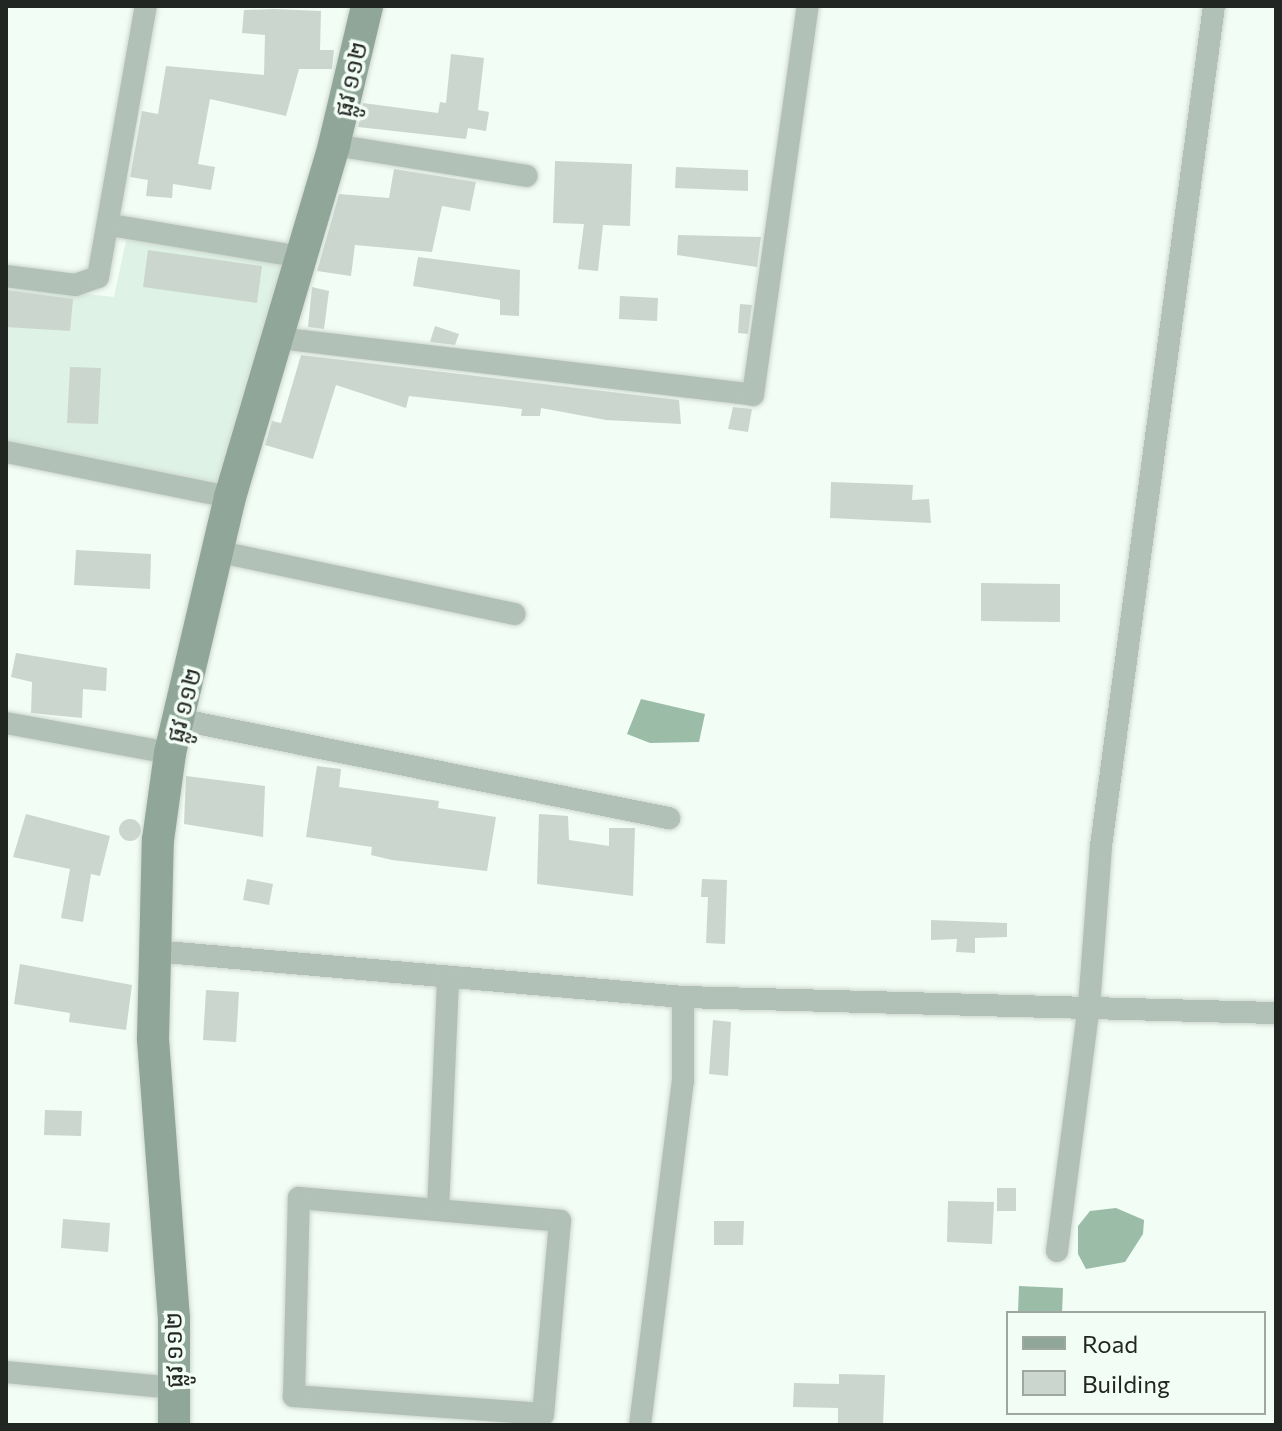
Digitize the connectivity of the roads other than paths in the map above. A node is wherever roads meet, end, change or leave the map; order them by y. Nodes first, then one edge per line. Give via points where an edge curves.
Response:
1 (146, 6) edge
2 (367, 6) edge
3 (808, 6) edge
4 (1214, 6) edge
5 (334, 145) junction
6 (527, 176) dead end
7 (110, 225) junction
8 (302, 257) junction
9 (6, 276) edge
10 (278, 338) junction
11 (6, 452) edge
12 (230, 497) junction
13 (220, 552) junction
14 (515, 614) dead end
15 (182, 720) junction
16 (6, 723) edge
17 (170, 753) junction
18 (669, 818) dead end
19 (154, 951) junction
20 (448, 977) junction
21 (683, 997) junction
22 (1089, 1006) junction
23 (1276, 1013) edge
24 (438, 1210) junction
25 (1057, 1251) dead end
26 (6, 1372) edge
27 (174, 1388) junction
28 (174, 1425) edge
29 (640, 1425) edge

1 - 7 street
2 - 5 street, ផ្លូវ ១១២
3 - 10 street via 753,395
4 - 22 street via 1101,846
5 - 6 street
5 - 8 street, ផ្លូវ ១១២
7 - 8 street
7 - 9 street via 98,277 90,284
8 - 10 street, ផ្លូវ ១១២
10 - 12 street, ផ្លូវ ១១២
11 - 12 street
12 - 13 street, ផ្លូវ ១១២
13 - 14 street
13 - 15 street, ផ្លូវ ១១២
15 - 17 street, ផ្លូវ ១១២
15 - 18 street
16 - 17 street
17 - 19 street, ផ្លូវ ១១២ via 158,840
19 - 20 street
19 - 27 street, ផ្លូវ ១១២ via 153,1038
20 - 21 street
20 - 24 street
21 - 22 street
21 - 29 street via 683,1081
22 - 23 street
22 - 25 street
24 - 24 street via 560,1221 543,1414 294,1396 299,1198
26 - 27 street
27 - 28 street, ផ្លូវ ១១២

